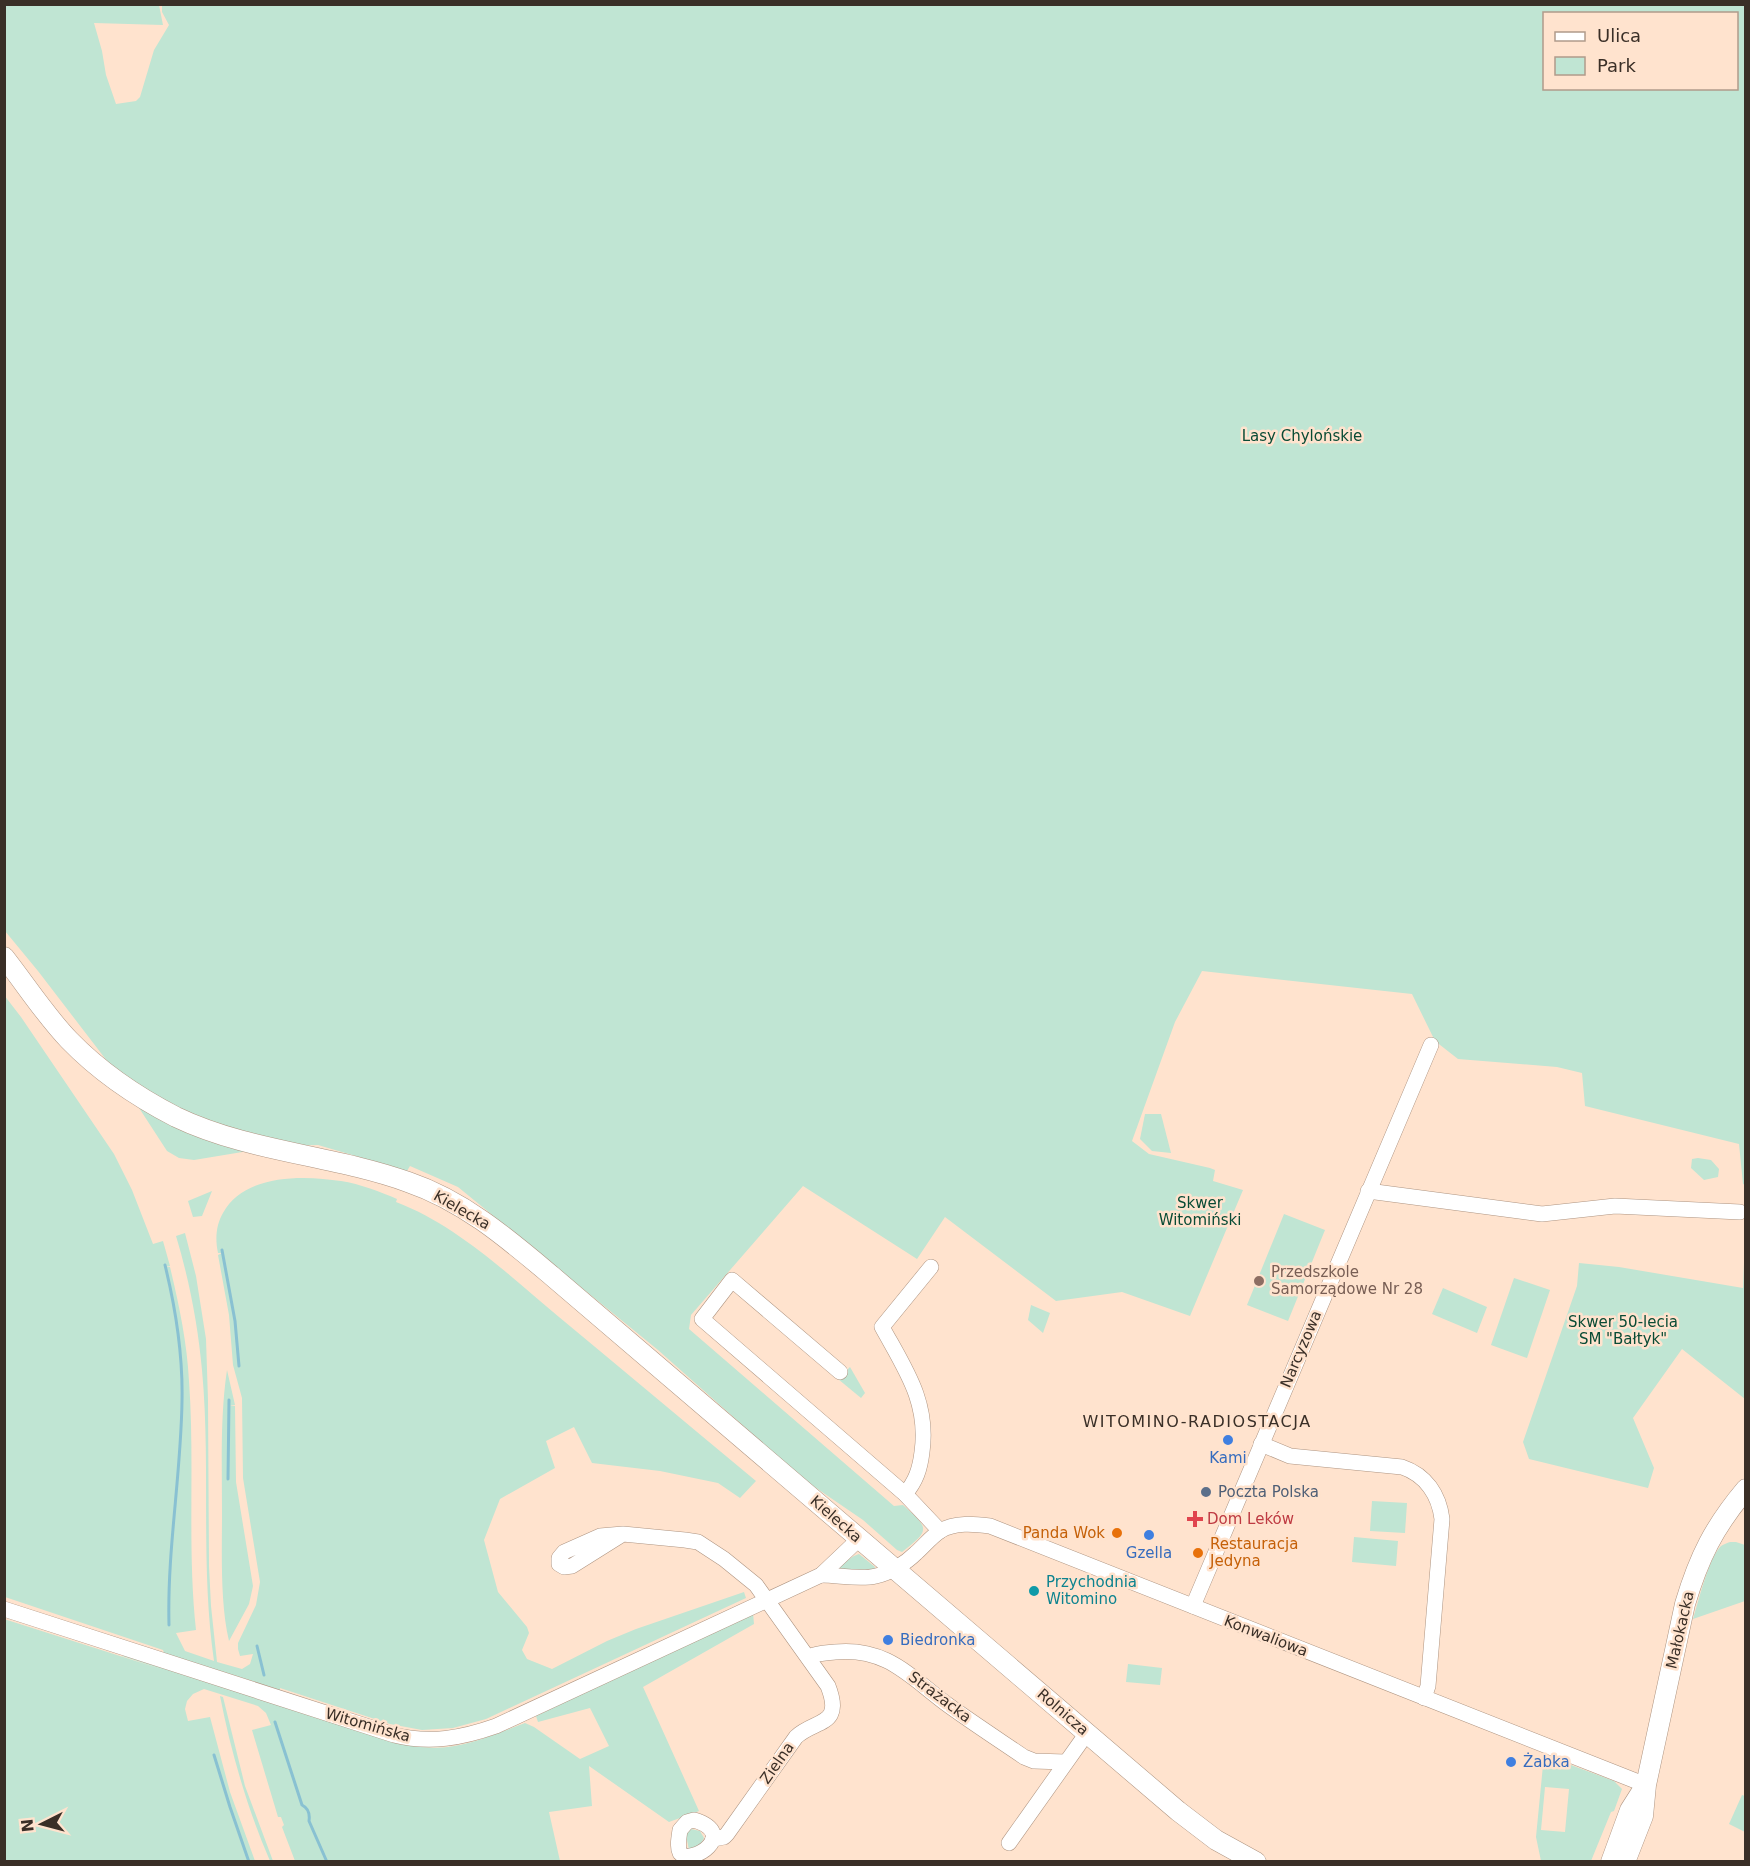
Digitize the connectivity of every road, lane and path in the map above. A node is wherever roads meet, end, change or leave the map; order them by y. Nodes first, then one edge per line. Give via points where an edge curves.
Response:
1 (4, 957) edge
2 (1431, 1045) dead end
3 (1368, 1191) junction
4 (1740, 1212) dead end
5 (931, 1267) dead end
6 (840, 1372) dead end
7 (1261, 1444) junction
8 (1746, 1489) edge
9 (905, 1494) junction
10 (940, 1531) junction
11 (623, 1534) dead end
12 (859, 1539) junction
13 (876, 1554) joint
14 (894, 1569) junction
15 (821, 1575) junction
16 (766, 1599) junction
17 (1193, 1606) junction
18 (4, 1609) edge
19 (808, 1657) junction
20 (1424, 1698) junction
21 (1087, 1733) junction
22 (1065, 1762) junction
23 (1646, 1785) junction
24 (713, 1839) dead end
25 (1009, 1843) dead end
26 (1256, 1862) edge
27 (1611, 1862) edge
28 (1625, 1862) edge

1 - 12 main road, Kielecka via 68,1039 95,1064 158,1107 197,1126 238,1139 410,1182 490,1225
2 - 3 street, Narcyzowa
3 - 4 street via 1542,1214 1615,1206
3 - 7 street, Narcyzowa
5 - 9 street via 882,1327 917,1396 924,1422 917,1476
6 - 9 street via 732,1280 702,1319
7 - 17 street, Narcyzowa
7 - 20 street via 1290,1456 1402,1467 1430,1486 1442,1519
8 - 23 main road, Małokacka via 1712,1535 1692,1579
9 - 10 street
10 - 14 street
10 - 17 street, Konwaliowa via 972,1524 990,1526
11 - 16 street, Zielna via 698,1542 756,1585
12 - 13 main road, Kielecka
12 - 15 street, Witomińska
13 - 14 main road, Rolnicza
14 - 15 street, Witomińska via 877,1576
14 - 21 main road, Rolnicza
15 - 16 street, Witomińska
16 - 18 street, Witomińska via 496,1726 461,1737 431,1740 387,1733
16 - 19 street, Zielna
17 - 20 street, Konwaliowa
19 - 22 street, Strażacka via 869,1653 890,1661 1024,1757
19 - 24 street, Zielna via 828,1686 833,1706 830,1716 796,1737 727,1834
20 - 23 street, Konwaliowa
21 - 22 street
21 - 26 main road, Rolnicza via 1216,1840
22 - 25 street
23 - 27 main road, Małokacka via 1630,1810
23 - 28 main road, Małokacka via 1643,1816

